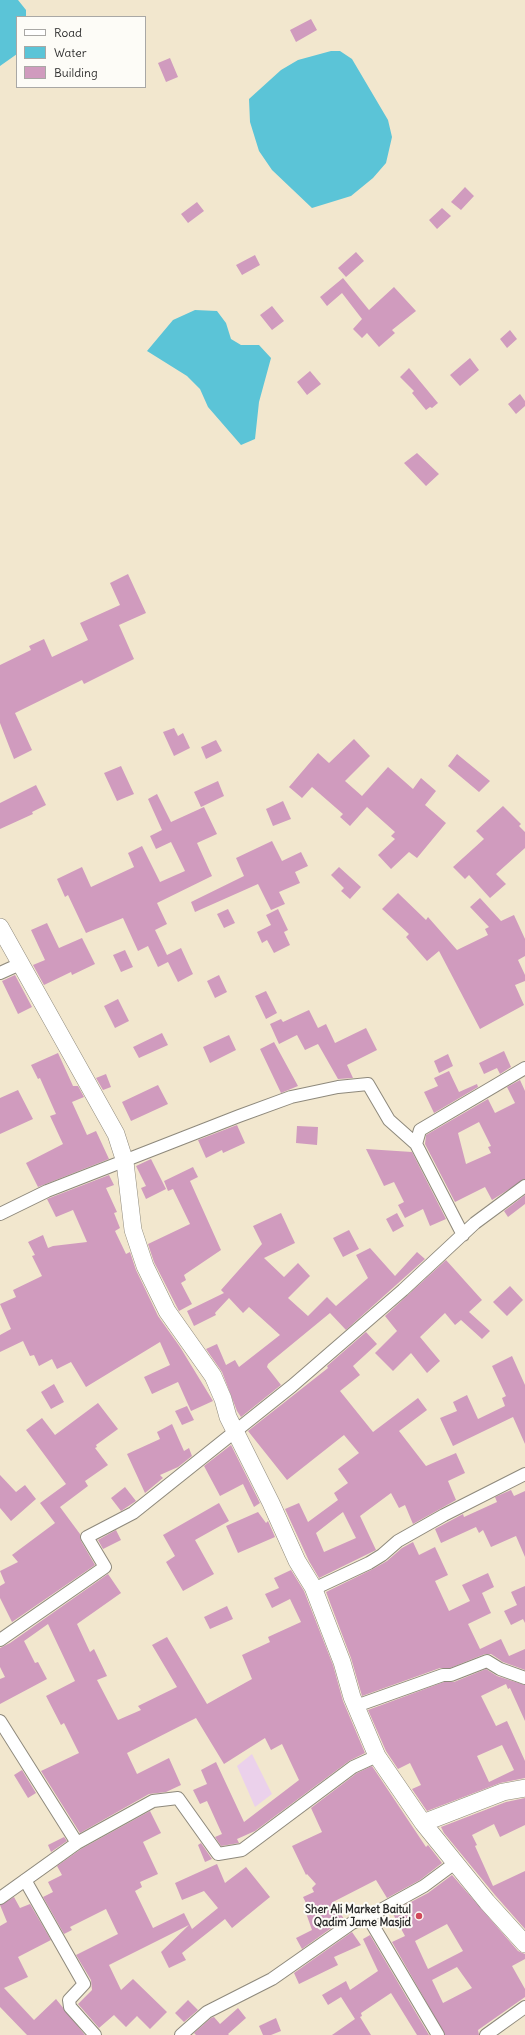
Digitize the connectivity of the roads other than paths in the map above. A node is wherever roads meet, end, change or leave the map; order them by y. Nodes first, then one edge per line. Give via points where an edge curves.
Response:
1 (0, 927) edge
2 (20, 964) junction
3 (0, 973) edge
4 (525, 1068) edge
5 (416, 1144) junction
6 (125, 1162) junction
7 (525, 1186) edge
8 (0, 1214) edge
9 (462, 1235) junction
10 (236, 1431) junction
11 (525, 1474) edge
12 (313, 1587) junction
13 (0, 1640) edge
14 (525, 1678) edge
15 (356, 1706) junction
16 (0, 1721) edge
17 (378, 1756) junction
18 (525, 1788) edge
19 (423, 1823) junction
20 (77, 1842) junction
21 (455, 1863) junction
22 (25, 1880) junction
23 (0, 1898) edge
24 (368, 1917) junction
25 (525, 1944) edge
26 (525, 2007) edge
27 (95, 2035) edge
28 (181, 2035) edge
29 (438, 2035) edge
30 (486, 2035) edge

1 - 2 street
2 - 3 street
2 - 6 street via 116,1134
4 - 5 street via 420,1130
5 - 6 street via 389,1120 368,1084 338,1087 291,1097
5 - 9 street
6 - 8 street via 47,1191
6 - 10 street via 133,1230 145,1266 167,1311 213,1376
7 - 9 street
9 - 10 street via 403,1290
10 - 12 street via 297,1561
10 - 13 street via 133,1513 86,1537 105,1567
11 - 12 street via 398,1541 369,1564
12 - 15 street
14 - 15 street via 500,1669 488,1661
15 - 17 street
16 - 20 street
17 - 19 street
17 - 20 street via 353,1767 242,1850 218,1854 178,1798 153,1801
18 - 19 street via 503,1792
19 - 21 street
20 - 22 street
21 - 24 street via 424,1886
21 - 25 street
22 - 23 street
22 - 27 street via 84,1984 69,2000 70,2007
24 - 28 street via 352,1923 272,1979 208,2012
24 - 29 street
26 - 30 street

